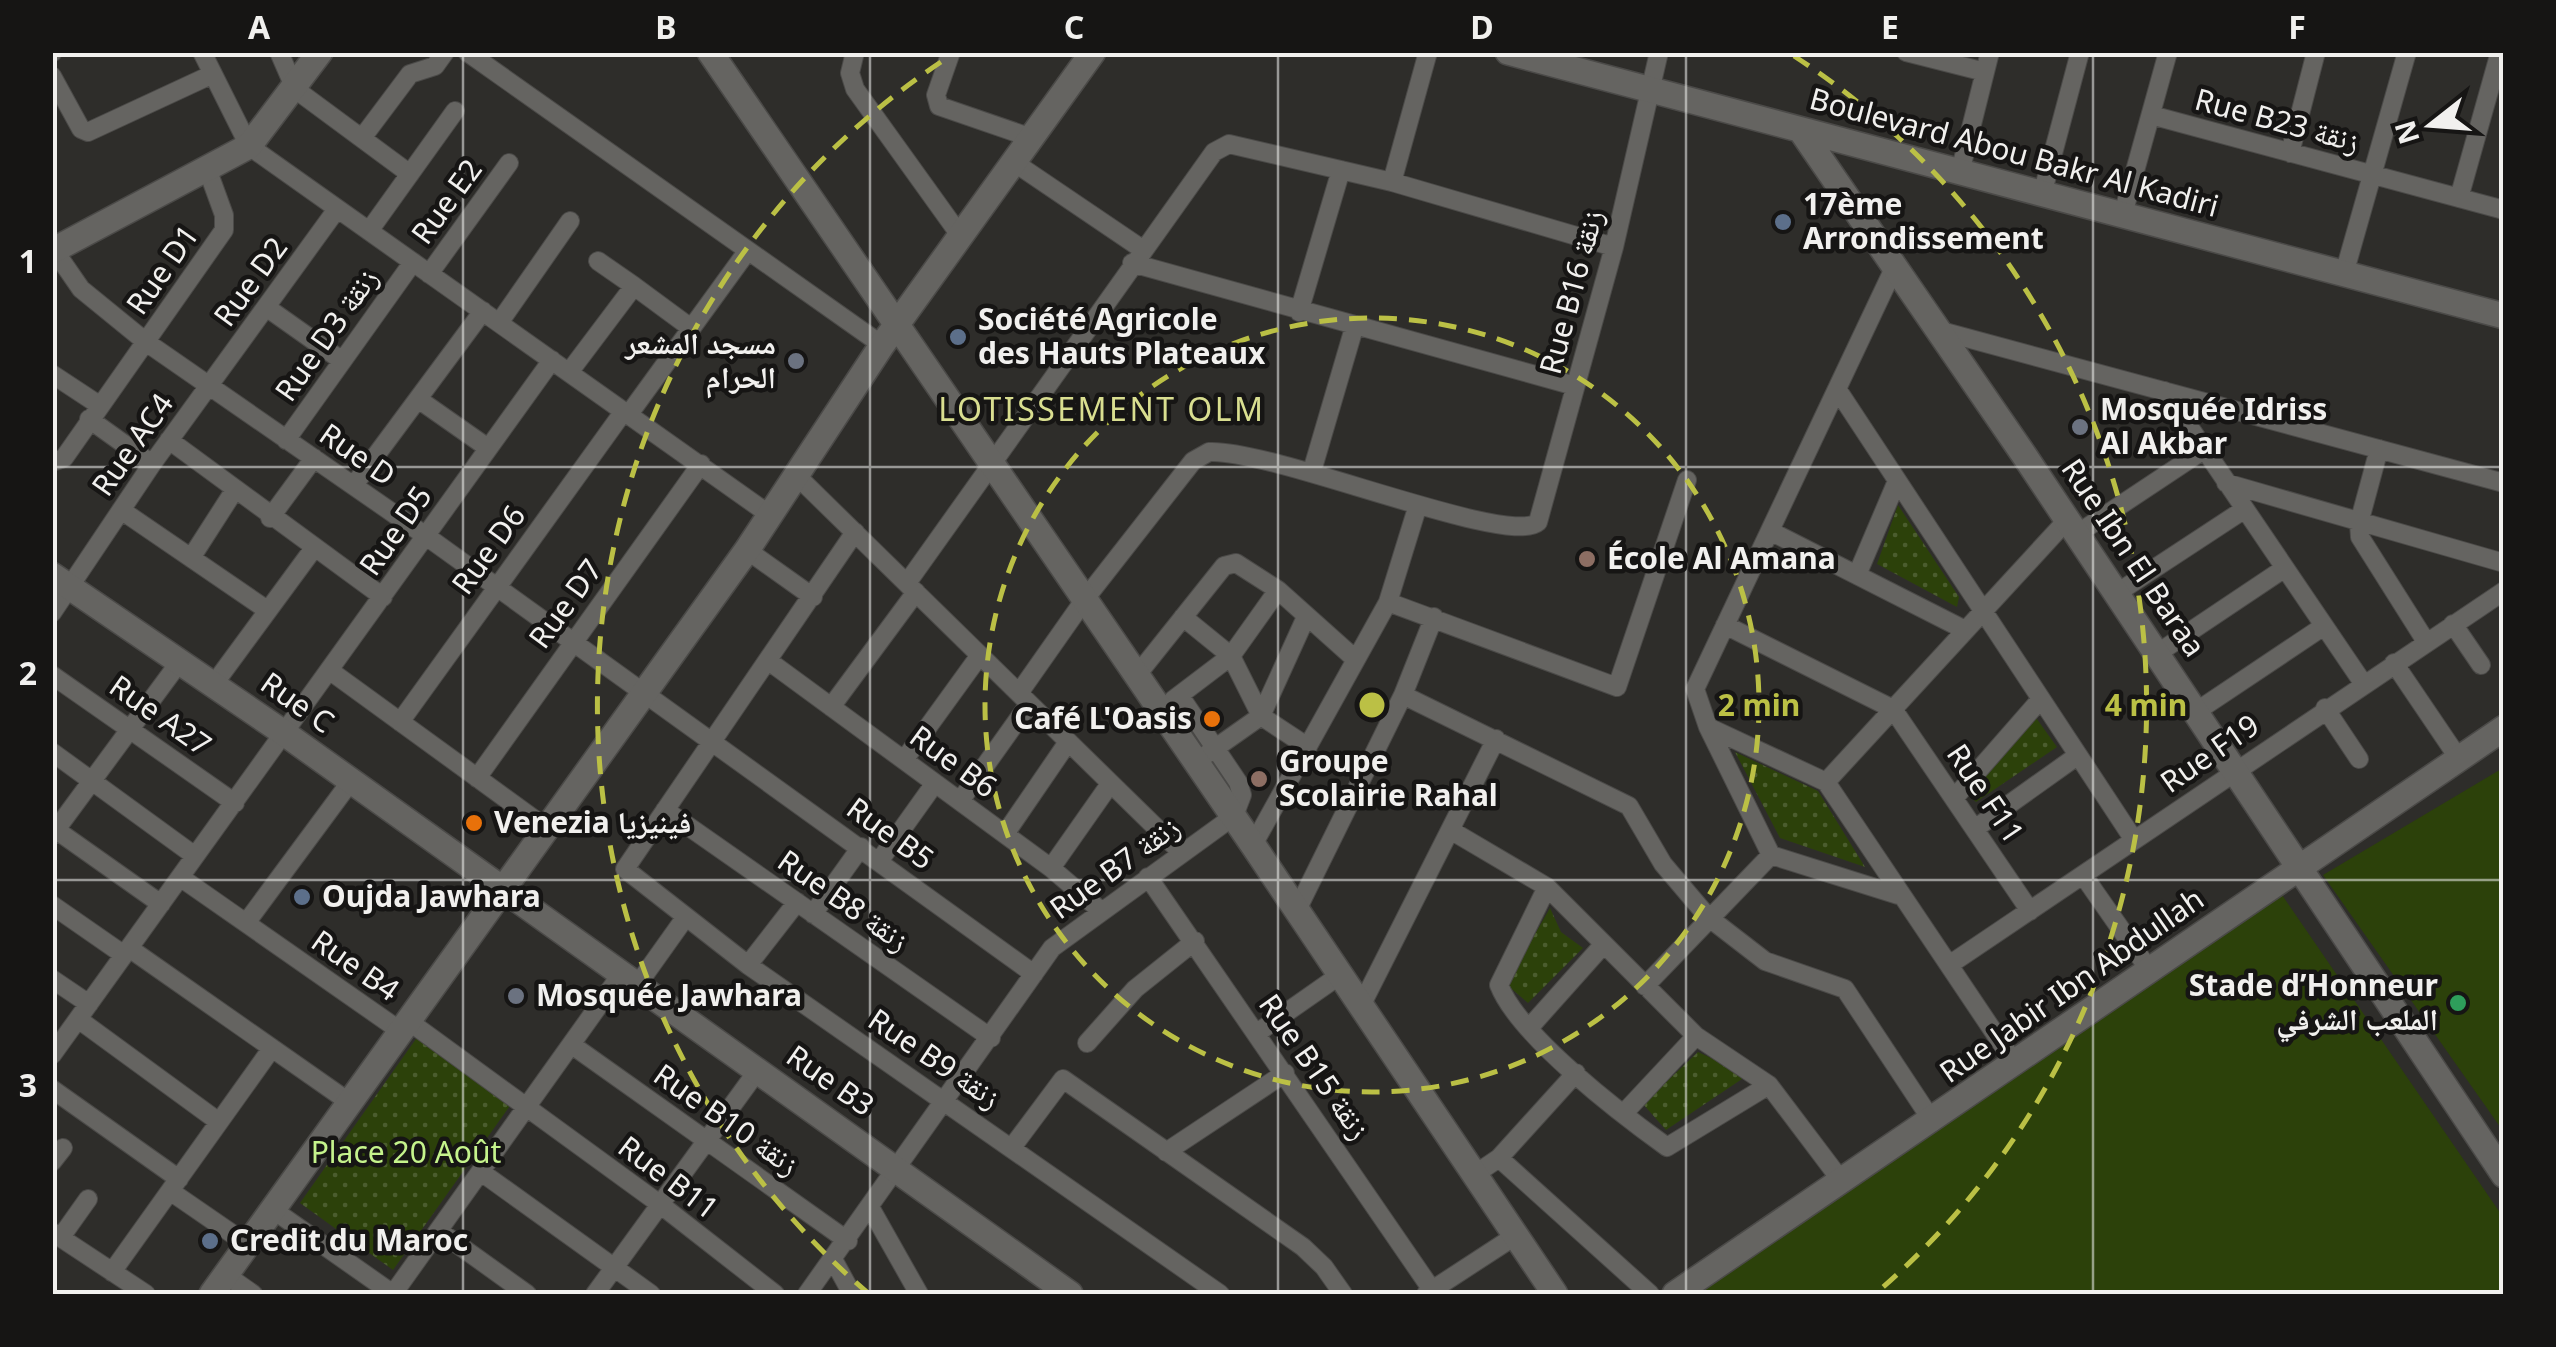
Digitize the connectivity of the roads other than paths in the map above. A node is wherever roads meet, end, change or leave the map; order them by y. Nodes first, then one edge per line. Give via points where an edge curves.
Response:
1 (202, 52) edge
2 (280, 52) edge
3 (320, 52) edge
4 (445, 52) edge
5 (467, 52) edge
6 (710, 52) edge
7 (856, 52) edge
8 (951, 52) edge
9 (1428, 52) edge
10 (1508, 52) edge
11 (1660, 52) edge
12 (1906, 52) edge
13 (1990, 52) edge
14 (2080, 52) edge
15 (2168, 52) edge
16 (2316, 52) edge
17 (2407, 52) edge
18 (2500, 52) edge
19 (1086, 54) edge
20 (1986, 72) junction
21 (213, 74) junction
22 (52, 76) edge
23 (295, 90) junction
24 (1650, 92) junction
25 (455, 112) dead end
26 (2151, 115) junction
27 (1802, 132) junction
28 (362, 138) junction
29 (1032, 138) junction
30 (248, 146) junction
31 (2290, 153) junction
32 (509, 163) dead end
33 (1016, 163) junction
34 (1342, 170) junction
35 (208, 171) junction
36 (1960, 172) junction
37 (410, 174) junction
38 (2373, 176) junction
39 (1392, 182) junction
40 (2043, 191) junction
41 (2459, 198) junction
42 (337, 210) junction
43 (2504, 210) edge
44 (2122, 214) junction
45 (570, 221) dead end
46 (369, 231) junction
47 (962, 238) junction
48 (1614, 247) junction
49 (53, 249) edge
50 (746, 253) junction
51 (1137, 256) junction
52 (598, 261) dead end
53 (413, 262) junction
54 (1896, 264) junction
55 (429, 274) junction
56 (2344, 274) junction
57 (629, 292) junction
58 (266, 307) junction
59 (483, 312) junction
60 (1300, 312) junction
61 (2504, 316) edge
62 (500, 323) junction
63 (690, 328) junction
64 (1354, 328) junction
65 (1941, 331) junction
66 (889, 335) junction
67 (146, 342) junction
68 (342, 360) junction
69 (552, 360) junction
70 (570, 371) junction
71 (52, 374) edge
72 (209, 386) junction
73 (1575, 386) junction
74 (1838, 390) junction
75 (2165, 391) junction
76 (418, 399) junction
77 (94, 412) junction
78 (627, 412) junction
79 (170, 440) junction
80 (286, 440) junction
81 (488, 448) junction
82 (2379, 449) junction
83 (2204, 450) junction
84 (314, 458) junction
85 (52, 462) edge
86 (991, 462) junction
87 (152, 464) junction
88 (701, 464) junction
89 (1312, 471) junction
90 (797, 476) junction
91 (1687, 480) dead end
92 (1897, 482) junction
93 (2226, 483) junction
94 (2504, 483) edge
95 (354, 486) junction
96 (234, 492) junction
97 (1418, 505) junction
98 (2245, 509) junction
99 (121, 510) junction
100 (770, 515) junction
101 (270, 518) junction
102 (2359, 524) junction
103 (2073, 527) junction
104 (1770, 531) junction
105 (855, 532) junction
106 (426, 536) junction
107 (314, 548) junction
108 (747, 550) junction
109 (191, 558) junction
110 (2504, 563) edge
111 (2285, 568) junction
112 (1857, 575) junction
113 (62, 581) edge
114 (496, 587) junction
115 (911, 588) junction
116 (1278, 590) junction
117 (2504, 591) edge
118 (2117, 594) junction
119 (813, 596) junction
120 (382, 597) junction
121 (1085, 599) junction
122 (1388, 602) junction
123 (267, 610) junction
124 (1983, 611) junction
125 (52, 613) edge
126 (1183, 617) junction
127 (1434, 617) junction
128 (1306, 618) junction
129 (2452, 624) junction
130 (1724, 625) junction
131 (2324, 626) junction
132 (1965, 630) junction
133 (2425, 640) junction
134 (573, 641) junction
135 (2158, 654) junction
136 (980, 655) junction
137 (1232, 656) junction
138 (1354, 658) junction
139 (181, 660) junction
140 (770, 662) junction
141 (2394, 662) junction
142 (2481, 665) dead end
143 (329, 670) junction
144 (52, 674) edge
145 (1137, 675) junction
146 (2363, 683) junction
147 (214, 684) junction
148 (643, 695) junction
149 (1403, 695) junction
150 (1024, 699) junction
151 (2040, 700) junction
152 (1170, 702) junction
153 (832, 707) junction
154 (2325, 708) junction
155 (1893, 709) junction
156 (2196, 711) junction
157 (1260, 716) junction
158 (400, 722) junction
159 (1708, 727) junction
160 (130, 728) junction
161 (2504, 728) edge
162 (284, 733) junction
163 (1496, 739) junction
164 (712, 741) junction
165 (1068, 742) junction
166 (1308, 747) junction
167 (52, 752) edge
168 (1206, 754) junction
169 (2077, 756) junction
170 (2359, 759) dead end
171 (904, 760) junction
172 (2459, 760) junction
173 (2236, 771) junction
174 (477, 778) junction
175 (92, 780) junction
176 (351, 781) junction
177 (1826, 782) junction
178 (935, 783) junction
179 (1110, 784) junction
180 (1956, 796) junction
181 (960, 801) junction
182 (234, 803) junction
183 (664, 810) junction
184 (1234, 816) junction
185 (545, 827) junction
186 (1976, 828) junction
187 (1452, 830) junction
188 (54, 831) edge
189 (1005, 834) junction
190 (2134, 840) junction
191 (1254, 845) junction
192 (861, 846) junction
193 (1182, 853) junction
194 (1771, 855) junction
195 (195, 856) junction
196 (880, 860) junction
197 (1051, 868) junction
198 (2301, 869) junction
199 (2083, 875) junction
200 (180, 876) junction
201 (1148, 877) junction
202 (1547, 887) junction
203 (502, 888) junction
204 (1898, 894) junction
205 (797, 902) junction
206 (161, 904) junction
207 (52, 906) edge
208 (1100, 910) junction
209 (1297, 910) junction
210 (2030, 911) junction
211 (813, 914) junction
212 (1708, 917) junction
213 (685, 918) junction
214 (246, 923) junction
215 (1196, 941) junction
216 (1603, 945) junction
217 (126, 952) junction
218 (748, 965) junction
219 (1950, 965) junction
220 (2150, 971) junction
221 (1034, 974) junction
222 (1340, 976) junction
223 (52, 979) edge
224 (630, 979) junction
225 (1645, 986) junction
226 (1362, 1006) junction
227 (84, 1011) junction
228 (403, 1025) junction
229 (1529, 1028) junction
230 (1257, 1033) junction
231 (1696, 1036) junction
232 (990, 1038) junction
233 (1087, 1042) dead end
234 (572, 1045) junction
235 (272, 1048) junction
236 (52, 1055) edge
237 (2016, 1064) junction
238 (758, 1070) junction
239 (1285, 1073) junction
240 (1576, 1073) junction
241 (1770, 1085) junction
242 (52, 1089) edge
243 (349, 1102) junction
244 (947, 1102) junction
245 (526, 1109) junction
246 (1624, 1113) junction
247 (219, 1122) junction
248 (1934, 1122) junction
249 (706, 1140) junction
250 (1013, 1146) junction
251 (1166, 1152) junction
252 (1499, 1158) junction
253 (899, 1169) junction
254 (481, 1172) junction
255 (1474, 1175) junction
256 (2504, 1176) edge
257 (1843, 1183) junction
258 (174, 1185) junction
259 (88, 1199) dead end
260 (661, 1205) junction
261 (272, 1209) junction
262 (871, 1209) junction
263 (438, 1231) junction
264 (57, 1235) edge
265 (1515, 1236) junction
266 (848, 1241) junction
267 (248, 1244) junction
268 (834, 1260) junction
269 (614, 1266) junction
270 (112, 1272) junction
271 (219, 1285) edge
272 (1429, 1292) edge
273 (146, 1294) edge
274 (253, 1294) edge
275 (393, 1294) edge
276 (527, 1294) edge
277 (595, 1294) edge
278 (651, 1294) edge
279 (775, 1294) edge
280 (807, 1294) edge
281 (852, 1294) edge
282 (919, 1294) edge
283 (1070, 1294) edge
284 (1220, 1294) edge
285 (1343, 1294) edge
286 (1554, 1294) edge
287 (1650, 1294) edge
288 (1675, 1294) edge

1 - 21 street
2 - 23 street
3 - 23 main road
4 - 28 street via 435,66 410,74
5 - 50 street
6 - 66 main road
7 - 47 street via 854,89
8 - 29 street via 936,96 939,106
9 - 39 street
10 - 24 main road, Boulevard Abou Bakr Al Kadiri
11 - 24 street, Rue B16 زنقة
12 - 20 street
13 - 20 street
14 - 40 street
15 - 26 street
16 - 31 street
17 - 38 street
18 - 41 street
19 - 29 main road
20 - 36 street
21 - 22 street via 88,132
21 - 30 street
23 - 28 street
23 - 30 main road
24 - 27 main road, Boulevard Abou Bakr Al Kadiri
24 - 48 street, Rue B16 زنقة
25 - 37 street
26 - 31 street, Rue B23 زنقة
26 - 44 street
27 - 36 main road, Boulevard Abou Bakr Al Kadiri
27 - 54 main road, Rue Ibn El Baraa
28 - 37 street
29 - 33 main road
30 - 35 main road
30 - 42 street
31 - 38 street, Rue B23 زنقة
32 - 55 street, Rue E2
33 - 47 main road
33 - 51 street
34 - 39 street
34 - 51 street via 1229,144 1214,152
34 - 60 street
35 - 49 main road
35 - 67 street, Rue D1 via 224,230
36 - 40 main road, Boulevard Abou Bakr Al Kadiri
37 - 46 street
38 - 41 street, Rue B23 زنقة
38 - 56 street
39 - 48 street
40 - 44 main road, Boulevard Abou Bakr Al Kadiri
41 - 43 street, Rue B23 زنقة
42 - 46 street
42 - 58 street, Rue D2
44 - 56 main road, Boulevard Abou Bakr Al Kadiri
45 - 62 street
46 - 53 street
47 - 66 main road
48 - 73 street, Rue B16 زنقة
49 - 67 street, Rue D via 81,290
50 - 63 street, Rue D6
50 - 66 street
51 - 60 street
51 - 86 street
52 - 57 street
53 - 55 street
53 - 68 street, Rue D3 زنقة
54 - 65 main road, Rue Ibn El Baraa
54 - 74 street
55 - 59 street
56 - 61 main road, Boulevard Abou Bakr Al Kadiri
57 - 63 street
57 - 70 street
58 - 68 street
58 - 72 street, Rue D2
59 - 62 street
59 - 76 street
60 - 64 street
62 - 69 street
63 - 78 street, Rue D6
64 - 73 street
64 - 89 street
65 - 75 street
65 - 103 main road, Rue Ibn El Baraa
66 - 86 main road
66 - 90 main road
67 - 72 street, Rue D
67 - 77 street
68 - 80 street, Rue D3 زنقة
69 - 70 street
69 - 81 street, Rue D5
70 - 78 street
71 - 77 street
72 - 79 street, Rue AC4
72 - 80 street, Rue D
73 - 97 street, Rue B16 زنقة via 1538,522 1517,529
74 - 92 street
74 - 104 street
75 - 82 street
75 - 83 street
76 - 81 street
76 - 95 street
77 - 85 street via 64,458
77 - 87 street
78 - 88 street
78 - 114 street, Rue D6
79 - 87 street, Rue AC4
79 - 96 street
80 - 84 street, Rue D
81 - 106 street, Rue D5
82 - 94 street
82 - 102 street
83 - 93 street
83 - 103 street
84 - 95 street, Rue D
84 - 101 street
86 - 115 street
86 - 121 main road
87 - 99 street, Rue AC4
88 - 100 street
88 - 134 street, Rue D7
89 - 97 street
89 - 121 street via 1220,451 1201,455
90 - 100 main road
90 - 105 street
91 - 127 street via 1617,687
92 - 112 street
92 - 124 street
93 - 98 street
93 - 102 street
95 - 106 street, Rue D
96 - 101 street
96 - 109 street
97 - 122 street
98 - 111 street
98 - 118 street
99 - 109 street
99 - 113 street, Rue AC4
100 - 108 main road
101 - 107 street
102 - 110 street
102 - 133 street via 2364,547
103 - 118 main road, Rue Ibn El Baraa
103 - 124 street
104 - 112 street
104 - 130 street
105 - 115 street
105 - 119 street
106 - 114 street, Rue D
106 - 120 street, Rue D5
107 - 120 street
107 - 123 street
108 - 119 street
108 - 148 main road
109 - 123 street
111 - 131 street
111 - 135 street
112 - 132 street
113 - 125 street, Rue AC4
113 - 139 main road, Rue C
114 - 134 street, Rue D
114 - 158 street, Rue D6
115 - 136 street
115 - 153 street
116 - 126 street via 1241,563 1230,564
116 - 128 street
116 - 137 street
117 - 129 street, Rue F19
118 - 135 main road, Rue Ibn El Baraa
119 - 140 street
120 - 143 street, Rue D5
121 - 145 main road
121 - 150 street
122 - 127 street
122 - 138 street
123 - 147 street
124 - 132 street
124 - 151 street
126 - 137 street
126 - 145 street
127 - 149 street
128 - 138 street
128 - 157 street
129 - 133 street, Rue F19
129 - 142 street
130 - 155 street
130 - 159 street via 1696,684
131 - 146 street
131 - 156 street
132 - 155 street
133 - 141 street, Rue F19
134 - 148 street, Rue D
134 - 174 street, Rue D7
135 - 156 main road, Rue Ibn El Baraa
136 - 150 street
136 - 171 street
137 - 152 street
137 - 157 street
138 - 166 street
139 - 147 main road, Rue C
139 - 160 street
140 - 153 street, Rue B6
140 - 164 street
141 - 146 street, Rue F19
141 - 172 street
143 - 158 street
143 - 162 street, Rue D5
144 - 160 street, Rue A27
145 - 152 main road
146 - 154 street, Rue F19
147 - 162 main road, Rue C
148 - 164 street, Rue B5
148 - 185 main road
149 - 163 street
149 - 209 street
150 - 165 street
150 - 181 street
151 - 169 street
151 - 180 street
152 - 168 main road
153 - 171 street, Rue B6
154 - 170 street
154 - 173 street, Rue F19
155 - 177 street
155 - 180 street, Rue F11
156 - 173 main road, Rue Ibn El Baraa
157 - 166 street
157 - 168 street
158 - 174 street
159 - 177 street
159 - 194 street
160 - 175 street
160 - 182 street, Rue A27
161 - 172 main road, Rue Jabir Ibn Abdullah
162 - 176 main road, Rue C
162 - 182 street, Rue D5
163 - 187 street
163 - 212 street via 1629,806 1663,864
164 - 183 street
164 - 192 street, Rue B5
165 - 179 street
165 - 189 street
166 - 191 street
167 - 175 street
168 - 184 main road
169 - 186 street
169 - 190 street
171 - 178 street, Rue B6
172 - 198 main road, Rue Jabir Ibn Abdullah
173 - 190 street, Rue F19
173 - 198 main road, Rue Ibn El Baraa
174 - 185 street
175 - 188 street
175 - 195 street
176 - 203 main road, Rue C
176 - 214 street
177 - 204 street
178 - 181 street, Rue B6
178 - 196 street
179 - 193 street
179 - 197 street
180 - 186 street, Rue F11
181 - 189 street, Rue B6
182 - 195 street, Rue D5
183 - 205 street, Rue B8 زنقة
183 - 213 street, Rue B9 زنقة via 626,862 627,871
184 - 191 main road
184 - 193 street, Rue B7 زنقة
185 - 203 main road
186 - 210 street, Rue F11
187 - 202 street
187 - 226 street
188 - 206 street
189 - 197 street, Rue B6
190 - 199 street, Rue F19
191 - 209 main road
192 - 196 street, Rue B5
192 - 211 street
193 - 201 street, Rue B7 زنقة
194 - 204 street
194 - 212 street
195 - 200 street, Rue D5
196 - 221 street, Rue B5
197 - 208 street, Rue B6
198 - 220 main road, Rue Jabir Ibn Abdullah
198 - 256 main road, Rue Ibn El Baraa
199 - 210 street, Rue F19
199 - 220 street
200 - 206 street, Rue D5
200 - 214 street, Rue B4
201 - 208 street, Rue B7 زنقة
201 - 215 street, Rue B15 زنقة
202 - 216 street
202 - 229 street via 1500,981
203 - 224 main road, Rue B3
203 - 228 main road
204 - 219 street
205 - 211 street, Rue B8 زنقة
205 - 218 street
206 - 217 street, Rue D5
207 - 217 street
208 - 221 street, Rue B7 زنقة via 1063,937
209 - 222 main road
210 - 219 street, Rue F19
211 - 232 street, Rue B8 زنقة
212 - 225 street
212 - 248 street via 1765,961 1845,989
213 - 218 street, Rue B9 زنقة
213 - 224 street
214 - 228 street, Rue B4
215 - 230 street, Rue B15 زنقة
215 - 233 street via 1135,989
216 - 225 street
216 - 229 street
217 - 227 street, Rue D5
217 - 235 street
218 - 244 street, Rue B9 زنقة
219 - 237 street
220 - 237 main road, Rue Jabir Ibn Abdullah
221 - 232 street, Rue B7 زنقة
222 - 226 main road
222 - 230 street
223 - 227 street
224 - 234 street
224 - 238 main road, Rue B3
225 - 231 street
226 - 255 main road
227 - 236 street, Rue D5
227 - 247 street
228 - 243 main road
228 - 245 street, Rue B4
229 - 240 street
230 - 239 street, Rue B15 زنقة
231 - 241 street
231 - 246 street
232 - 244 street, Rue B7 زنقة
234 - 245 street
234 - 249 street, Rue B10 زنقة
235 - 243 street
235 - 247 street
237 - 248 main road, Rue Jabir Ibn Abdullah
238 - 249 street
238 - 253 main road, Rue B3
239 - 251 street
239 - 272 street, Rue B15 زنقة
240 - 246 street
240 - 252 street
241 - 246 street via 1676,1145 1667,1146
241 - 257 street
242 - 258 street
243 - 261 main road
244 - 250 street, Rue B9 زنقة
244 - 253 street, Rue B7 زنقة
245 - 254 street
245 - 260 street, Rue B11
247 - 258 street
248 - 257 main road, Rue Jabir Ibn Abdullah
249 - 260 street
249 - 266 street, Rue B10 زنقة
250 - 251 street via 1064,1079
250 - 284 street, Rue B9 زنقة
251 - 285 street via 1303,1247
252 - 255 street
252 - 287 street
253 - 262 street, Rue B7 زنقة
253 - 283 main road, Rue B3
254 - 263 street
254 - 269 street
255 - 265 main road
257 - 288 main road, Rue Jabir Ibn Abdullah
258 - 267 street
258 - 270 street
259 - 264 street
260 - 269 street
260 - 279 street, Rue B11
261 - 267 main road
261 - 275 street
262 - 266 street, Rue B7 زنقة
262 - 282 street
263 - 275 street
263 - 276 street
264 - 270 street
265 - 272 street
265 - 286 main road
266 - 268 street, Rue B7 زنقة
267 - 271 main road
268 - 280 street, Rue B7 زنقة
268 - 281 street
269 - 277 street
269 - 278 street
270 - 273 street
271 - 274 street

